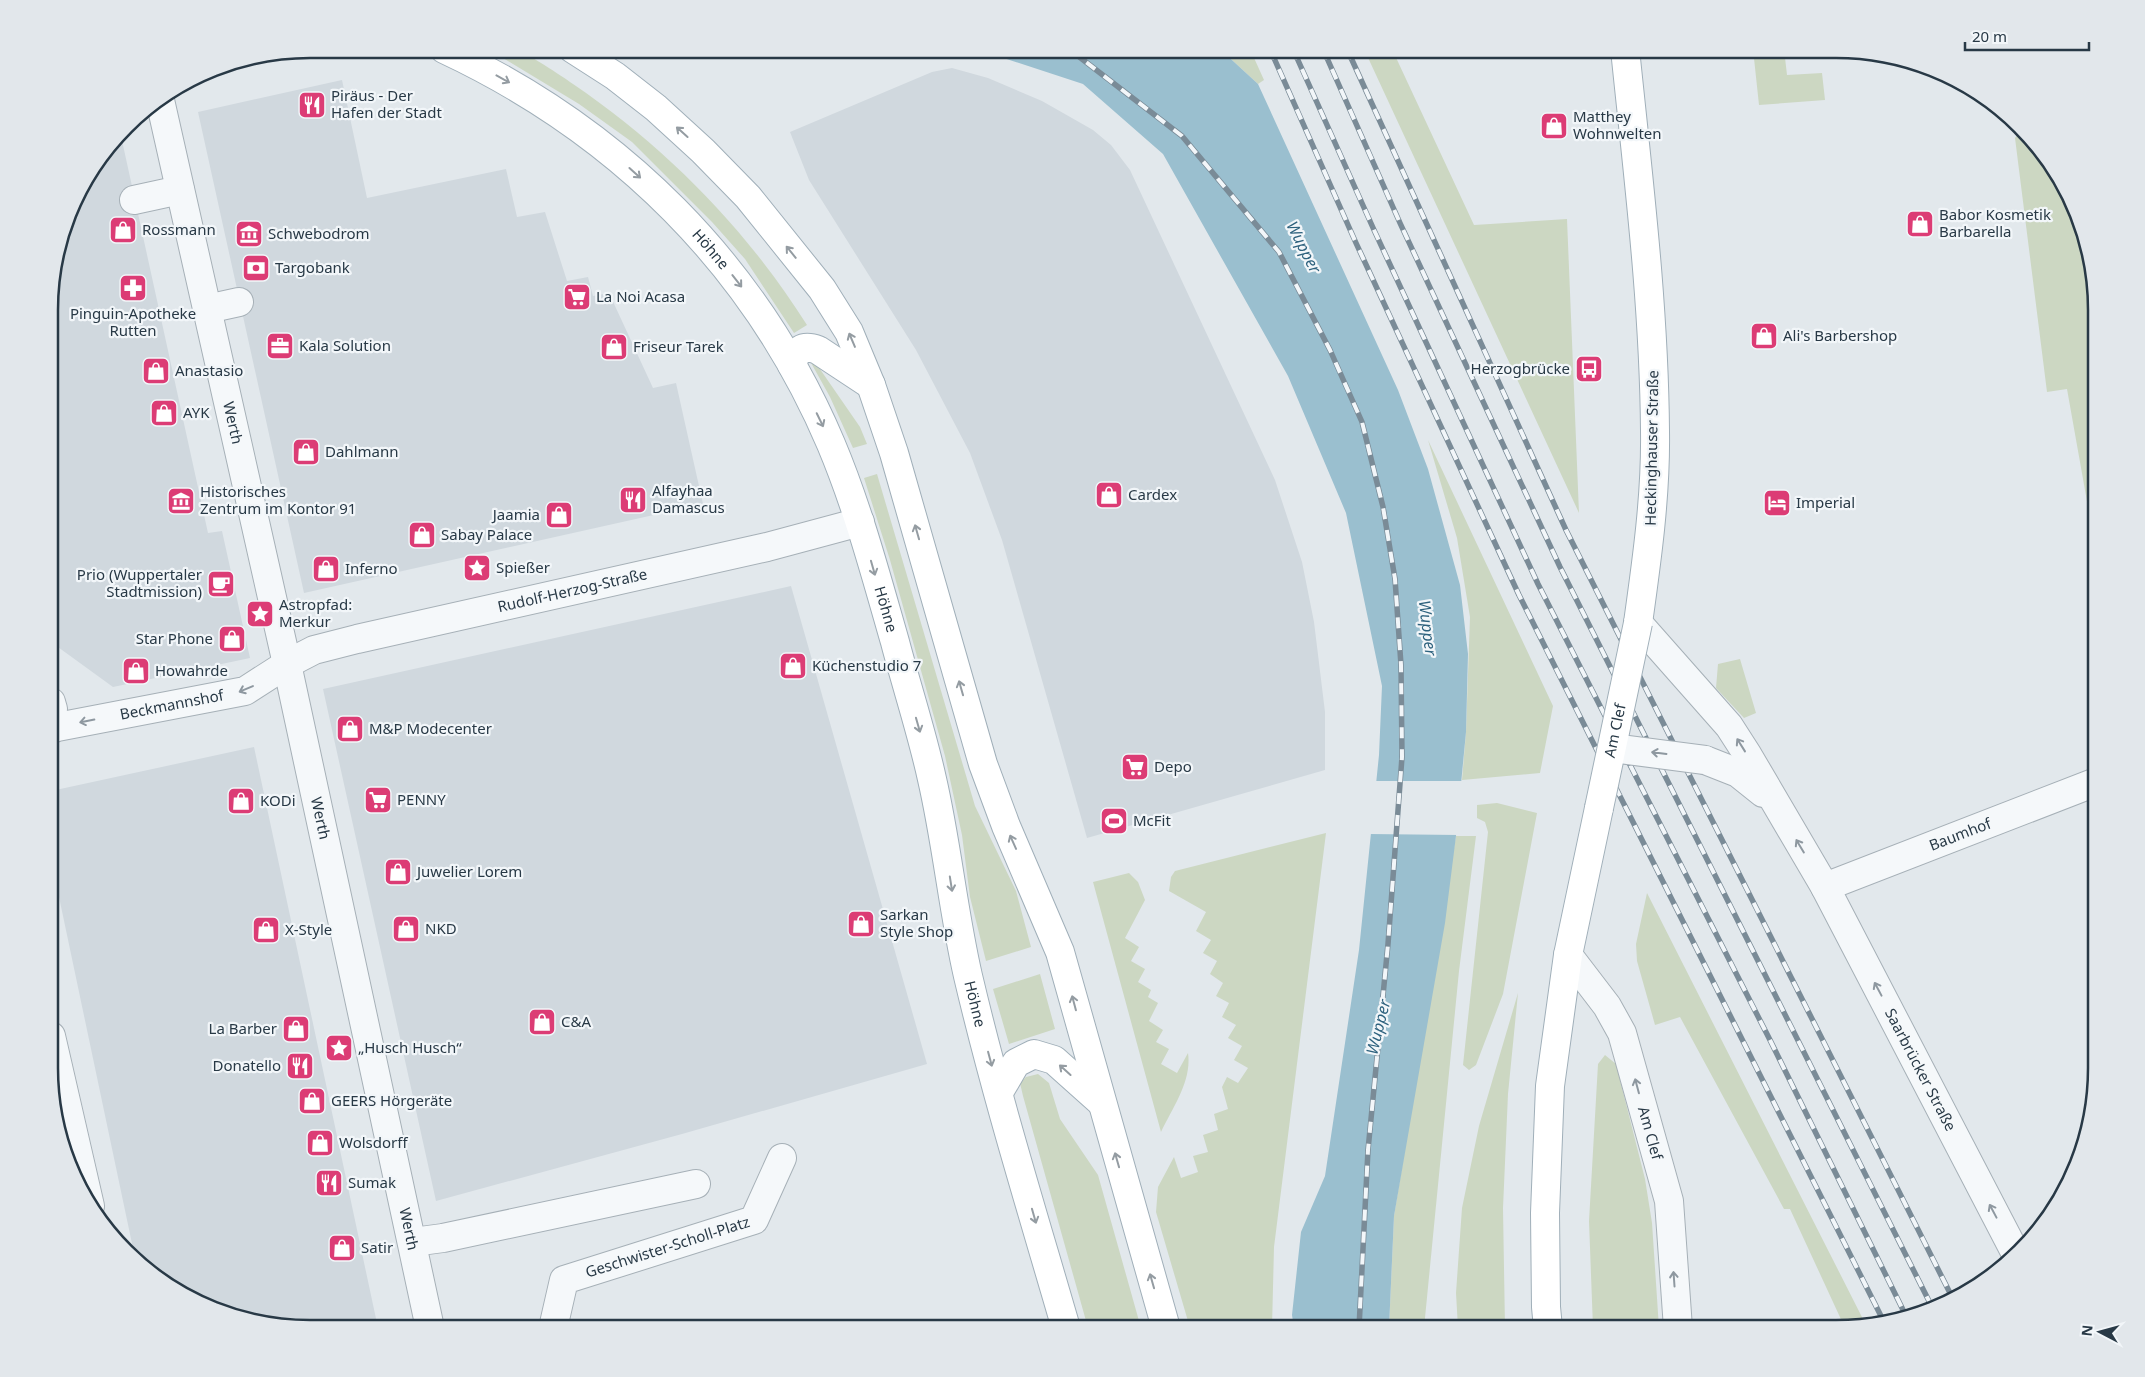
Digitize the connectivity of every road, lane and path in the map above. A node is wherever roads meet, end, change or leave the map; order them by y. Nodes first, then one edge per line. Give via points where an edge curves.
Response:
1 (461, 58) edge
2 (587, 58) edge
3 (1626, 58) edge
4 (161, 106) edge
5 (180, 190) junction
6 (134, 200) dead end
7 (239, 302) dead end
8 (207, 309) junction
9 (792, 365) junction
10 (871, 385) junction
11 (860, 522) junction
12 (1638, 623) junction
13 (287, 664) junction
14 (58, 719) edge
15 (1612, 748) junction
16 (2088, 785) edge
17 (1774, 802) junction
18 (1825, 888) junction
19 (1568, 955) junction
20 (58, 1067) edge
21 (999, 1092) junction
22 (1101, 1102) junction
23 (782, 1158) dead end
24 (84, 1178) edge
25 (696, 1184) dead end
26 (413, 1242) junction
27 (2013, 1247) edge
28 (428, 1320) edge
29 (555, 1320) edge
30 (1064, 1320) edge
31 (1164, 1320) edge
32 (1547, 1320) edge
33 (1677, 1320) edge

1 -> 9 main road, Höhne via 538,98 592,136 646,182 683,217 747,293
10 -> 2 main road via 849,332 822,290 748,197 656,108
3 - 12 main road, Heckinghauser Straße via 1651,320 1655,432 1650,539
4 - 5 street, Werth
5 - 6 street
5 - 8 street, Werth
7 - 8 street
8 - 13 street, Werth
9 - 10 main road via 795,353 803,347 810,347
9 -> 11 main road, Höhne via 831,444
22 -> 10 main road via 1060,952 983,764 899,470
11 - 13 street, Rudolf-Herzog-Straße via 767,547 357,638 314,650
11 -> 21 main road, Höhne via 932,775 958,926
12 - 15 main road, Am Clef, bridge
17 -> 12 street via 1729,726
13 -> 14 street, Beckmannshof via 245,691
13 - 26 street, Werth
17 -> 15 street, bridge via 1738,773 1705,760
15 - 19 main road, Am Clef, bridge
16 - 18 street, Baumhof
18 -> 17 street
27 -> 18 street, Saarbrücker Straße
19 - 32 main road, Am Clef via 1550,1086 1546,1213
33 -> 19 street, Am Clef via 1669,1201 1622,1033 1607,1006
20 - 24 street
22 -> 21 main road via 1054,1060 1034,1054 1016,1063
21 -> 30 main road, Höhne
31 -> 22 main road
23 - 29 street, Geschwister-Scholl-Platz via 754,1220 564,1280
25 - 26 street
26 - 28 street, Werth

